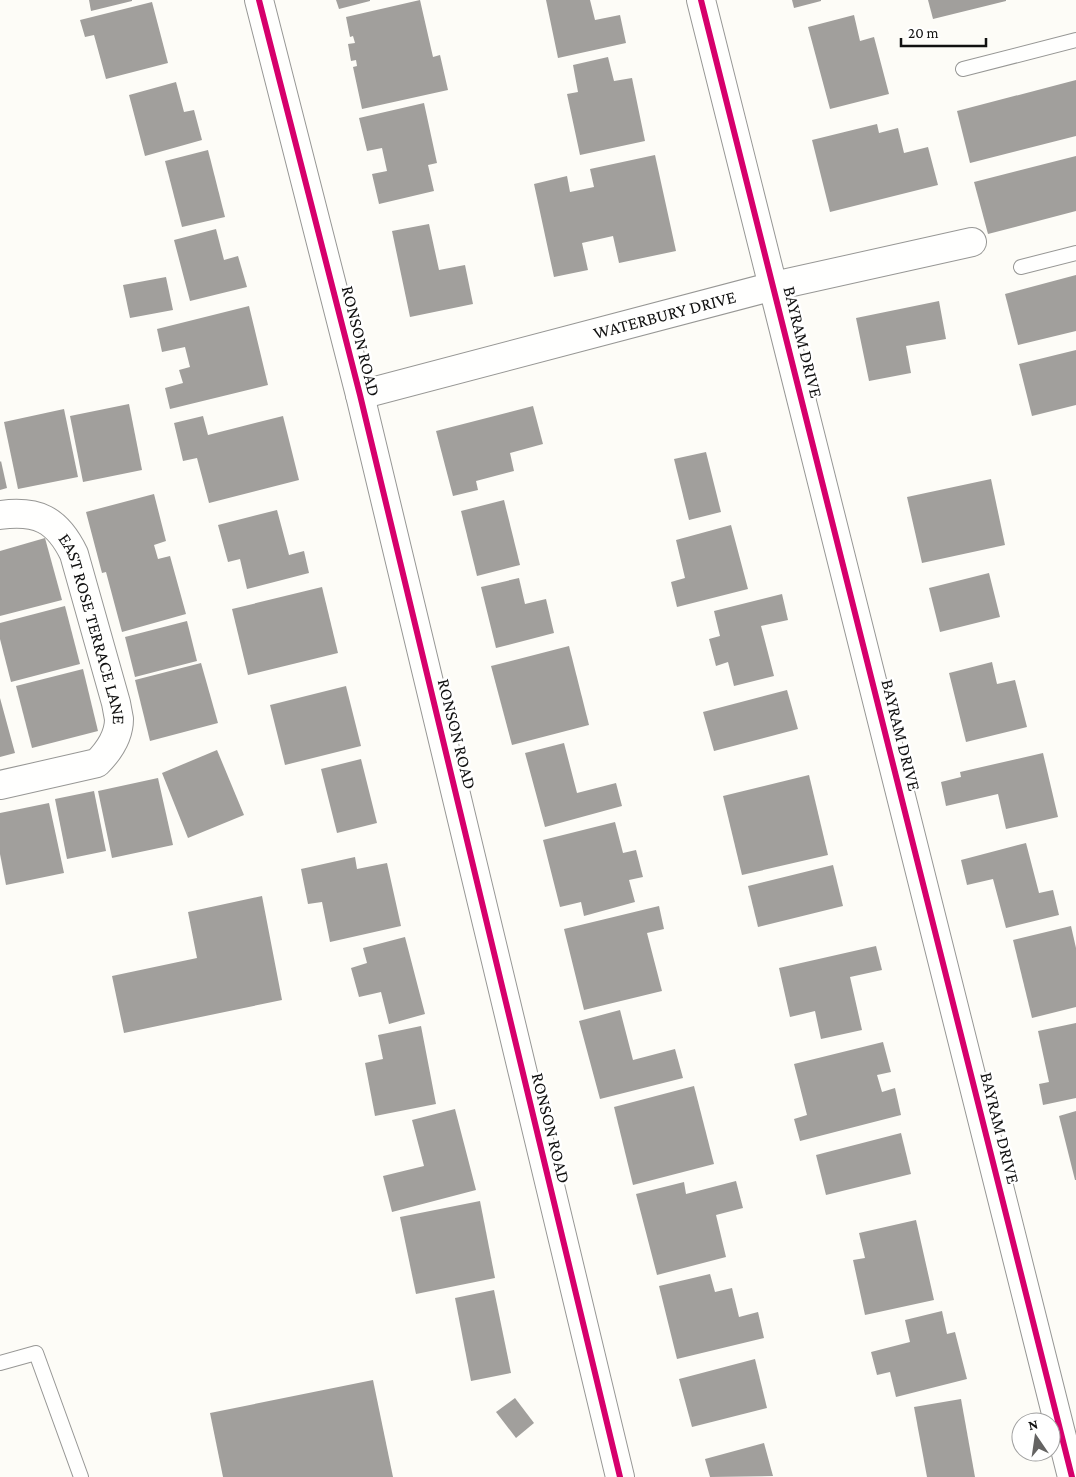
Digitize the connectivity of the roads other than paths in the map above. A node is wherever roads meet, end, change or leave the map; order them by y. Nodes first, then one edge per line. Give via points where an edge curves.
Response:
1 (259, 0) edge
2 (701, 0) edge
3 (1076, 40) edge
4 (963, 68) dead end
5 (972, 242) dead end
6 (1076, 253) edge
7 (1021, 267) dead end
8 (774, 286) junction
9 (360, 395) junction
10 (0, 515) edge
11 (0, 785) edge
12 (0, 1363) edge
13 (81, 1477) edge
14 (620, 1477) edge
15 (1072, 1477) edge

1 - 9 street, RONSON ROAD
2 - 8 street, BAYRAM DRIVE
3 - 4 lane
5 - 8 street, WATERBURY DRIVE
6 - 7 lane
8 - 9 street, WATERBURY DRIVE
8 - 15 street, BAYRAM DRIVE
9 - 14 street, RONSON ROAD
10 - 11 street, EAST ROSE TERRACE LANE via 31,515 48,520 67,540 74,554 118,719 117,732 106,754 97,763
12 - 13 lane via 36,1353

